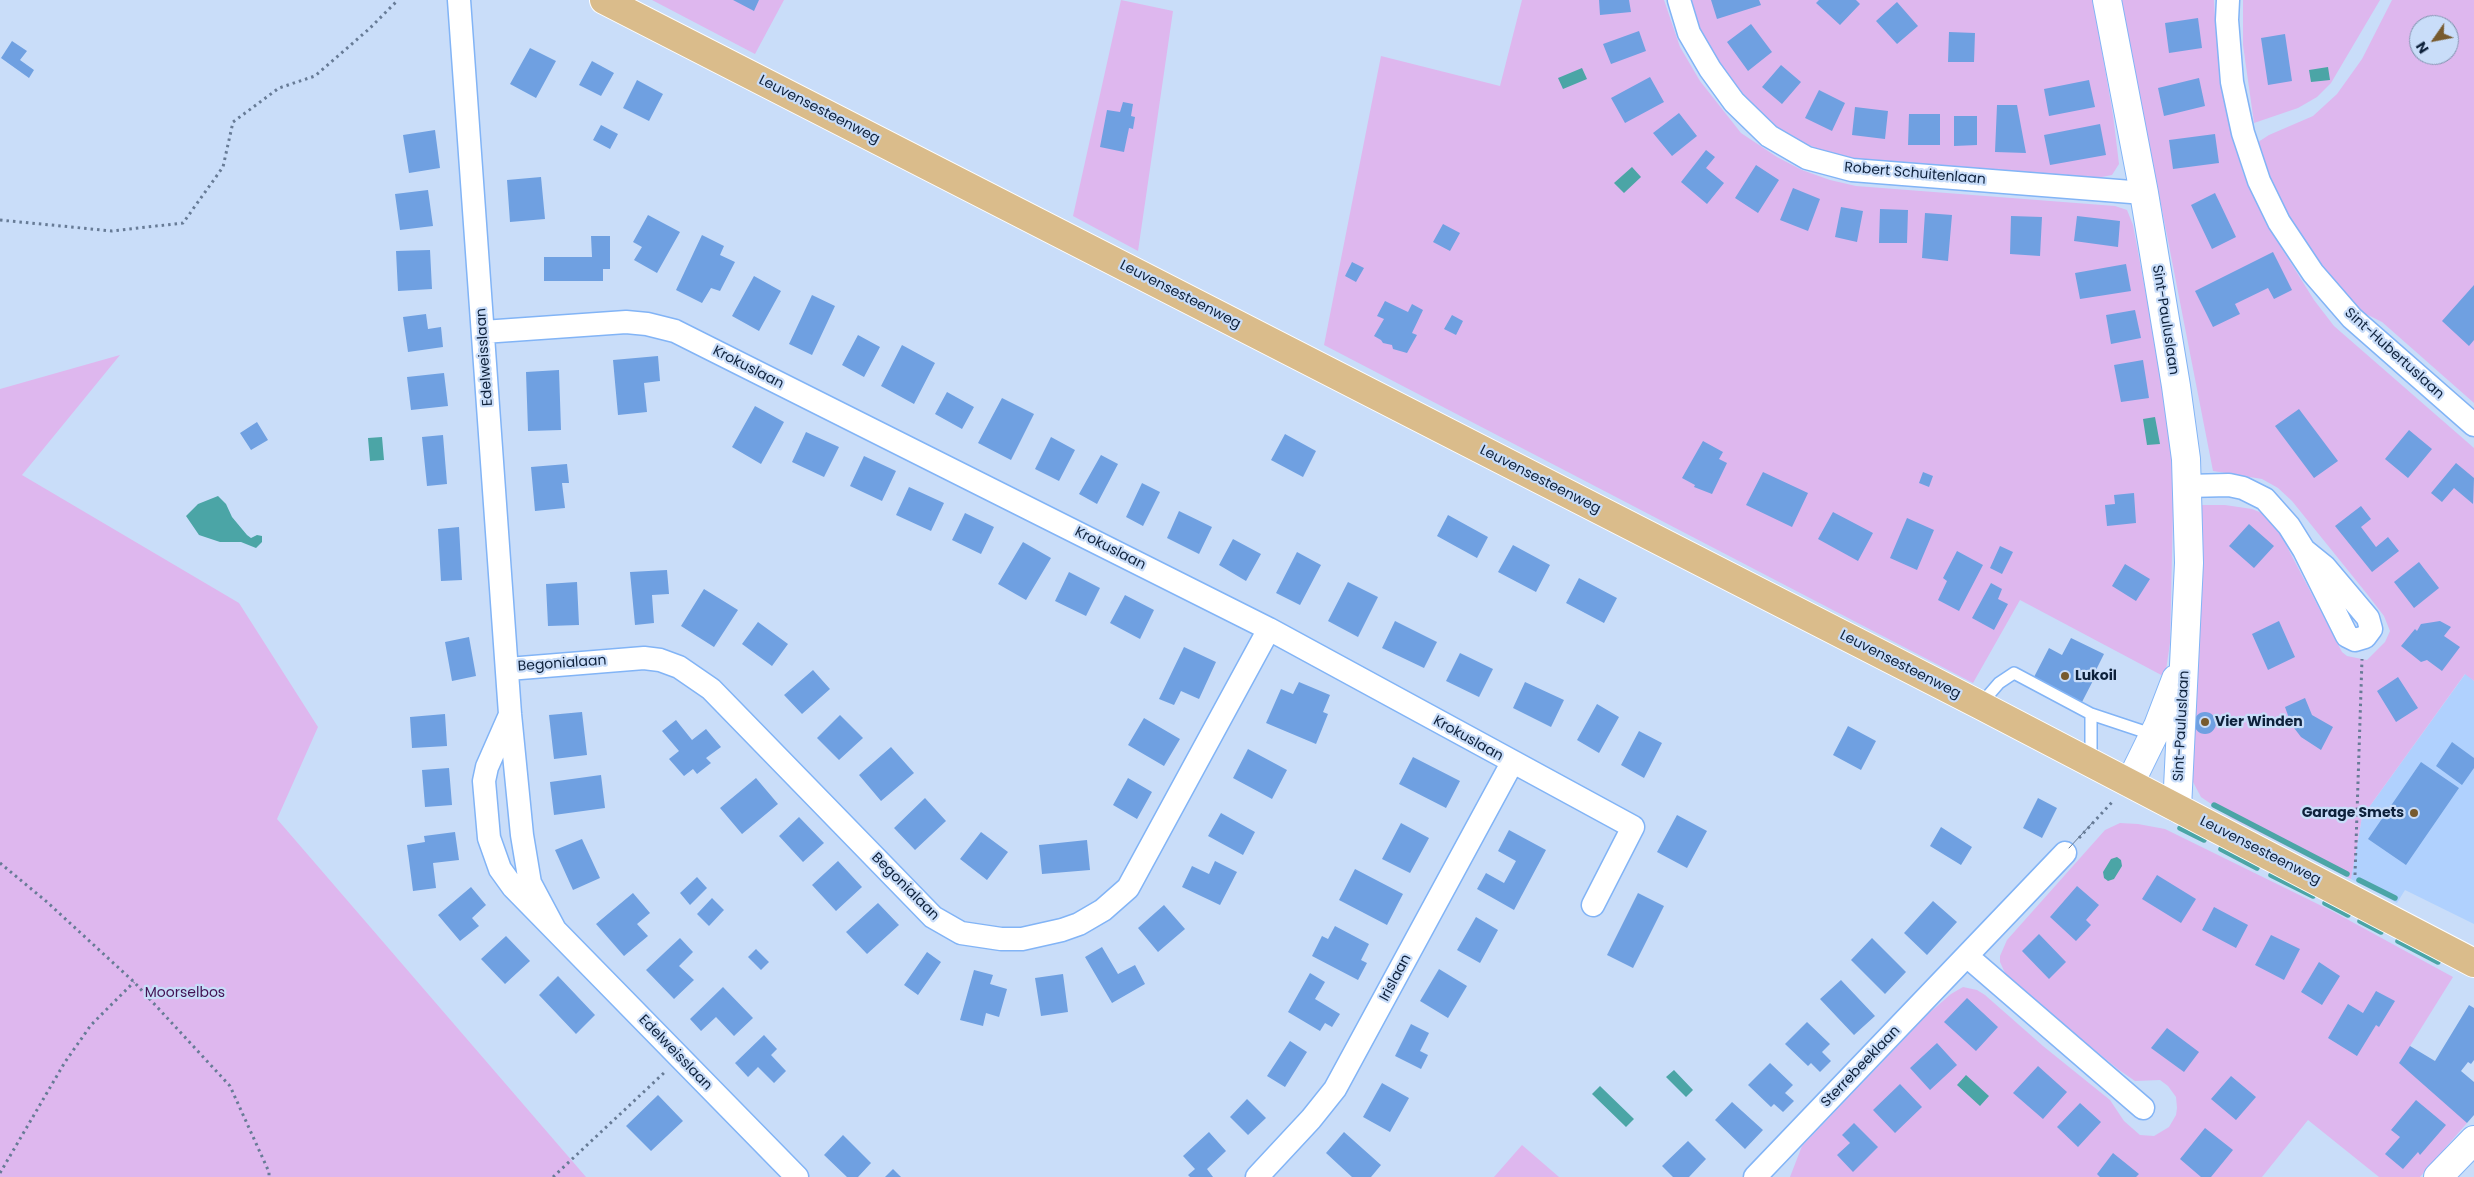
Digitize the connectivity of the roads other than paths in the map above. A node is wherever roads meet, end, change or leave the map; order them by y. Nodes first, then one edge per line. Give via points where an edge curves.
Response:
1 (459, 0) edge
2 (604, 0) edge
3 (1679, 0) edge
4 (2107, 0) edge
5 (2228, 0) edge
6 (2144, 193) junction
7 (483, 332) junction
8 (2474, 425) edge
9 (2187, 486) junction
10 (1268, 629) junction
11 (2363, 638) road end
12 (2187, 644) junction
13 (508, 669) junction
14 (1980, 705) junction
15 (510, 714) junction
16 (2091, 714) junction
17 (2154, 735) junction
18 (1512, 763) junction
19 (2091, 763) junction
20 (2130, 783) junction
21 (485, 788) junction
22 (518, 790) junction
23 (2177, 808) junction
24 (522, 835) junction
25 (489, 838) junction
26 (2065, 853) road end
27 (1593, 905) dead end
28 (554, 928) junction
29 (1968, 956) junction
30 (2474, 963) edge
31 (2143, 1108) dead end
32 (2474, 1140) edge
33 (797, 1177) edge
34 (1257, 1177) edge
35 (1755, 1177) edge
36 (2438, 1177) edge

1 - 7 street, Edelweisslaan
2 - 14 main road, Leuvensesteenweg
3 - 6 street, Robert Schuitenlaan via 1689,33 1734,102 1769,136 1807,158 1852,170
4 - 6 street, Sint-Pauluslaan
5 - 8 street, Sint-Hubertuslaan via 2232,82 2243,133 2259,181 2279,222 2313,273 2352,318
6 - 9 street, Sint-Pauluslaan via 2176,386
7 - 10 street, Krokuslaan via 626,322 675,331
7 - 13 street, Edelweisslaan
9 - 11 street via 2230,485 2254,492 2277,510 2304,550 2347,636 2355,640
9 - 12 street, Sint-Pauluslaan
10 - 13 street, Begonialaan via 1128,888 1104,910 1078,924 1022,939 961,933 933,917 711,689 679,667 644,658
10 - 18 street, Krokuslaan
12 - 17 street, Sint-Pauluslaan via 2168,704
12 - 23 street, Sint-Pauluslaan
13 - 15 street, Edelweisslaan
14 - 16 lane via 2014,673
14 - 19 main road, Leuvensesteenweg
15 - 21 street, Edelweisslaan via 487,768
15 - 22 street, Edelweisslaan
16 - 17 lane
16 - 19 lane
17 - 20 street, Sint-Pauluslaan
18 - 27 street, Krokuslaan via 1633,827
18 - 34 street, Irislaan via 1335,1089 1304,1128
19 - 20 main road, Leuvensesteenweg
20 - 23 main road, Leuvensesteenweg
21 - 22 street via 492,780 502,778 512,782
21 - 25 street, Edelweisslaan
22 - 24 street, Edelweisslaan
23 - 30 main road, Leuvensesteenweg
24 - 25 street via 516,844 506,848 496,846
24 - 28 street, Edelweisslaan via 530,883
25 - 28 street, Edelweisslaan via 496,862 507,879
26 - 29 street, Sterrebeeklaan
28 - 33 street, Edelweisslaan
29 - 31 street
29 - 35 street, Sterrebeeklaan
32 - 36 street

